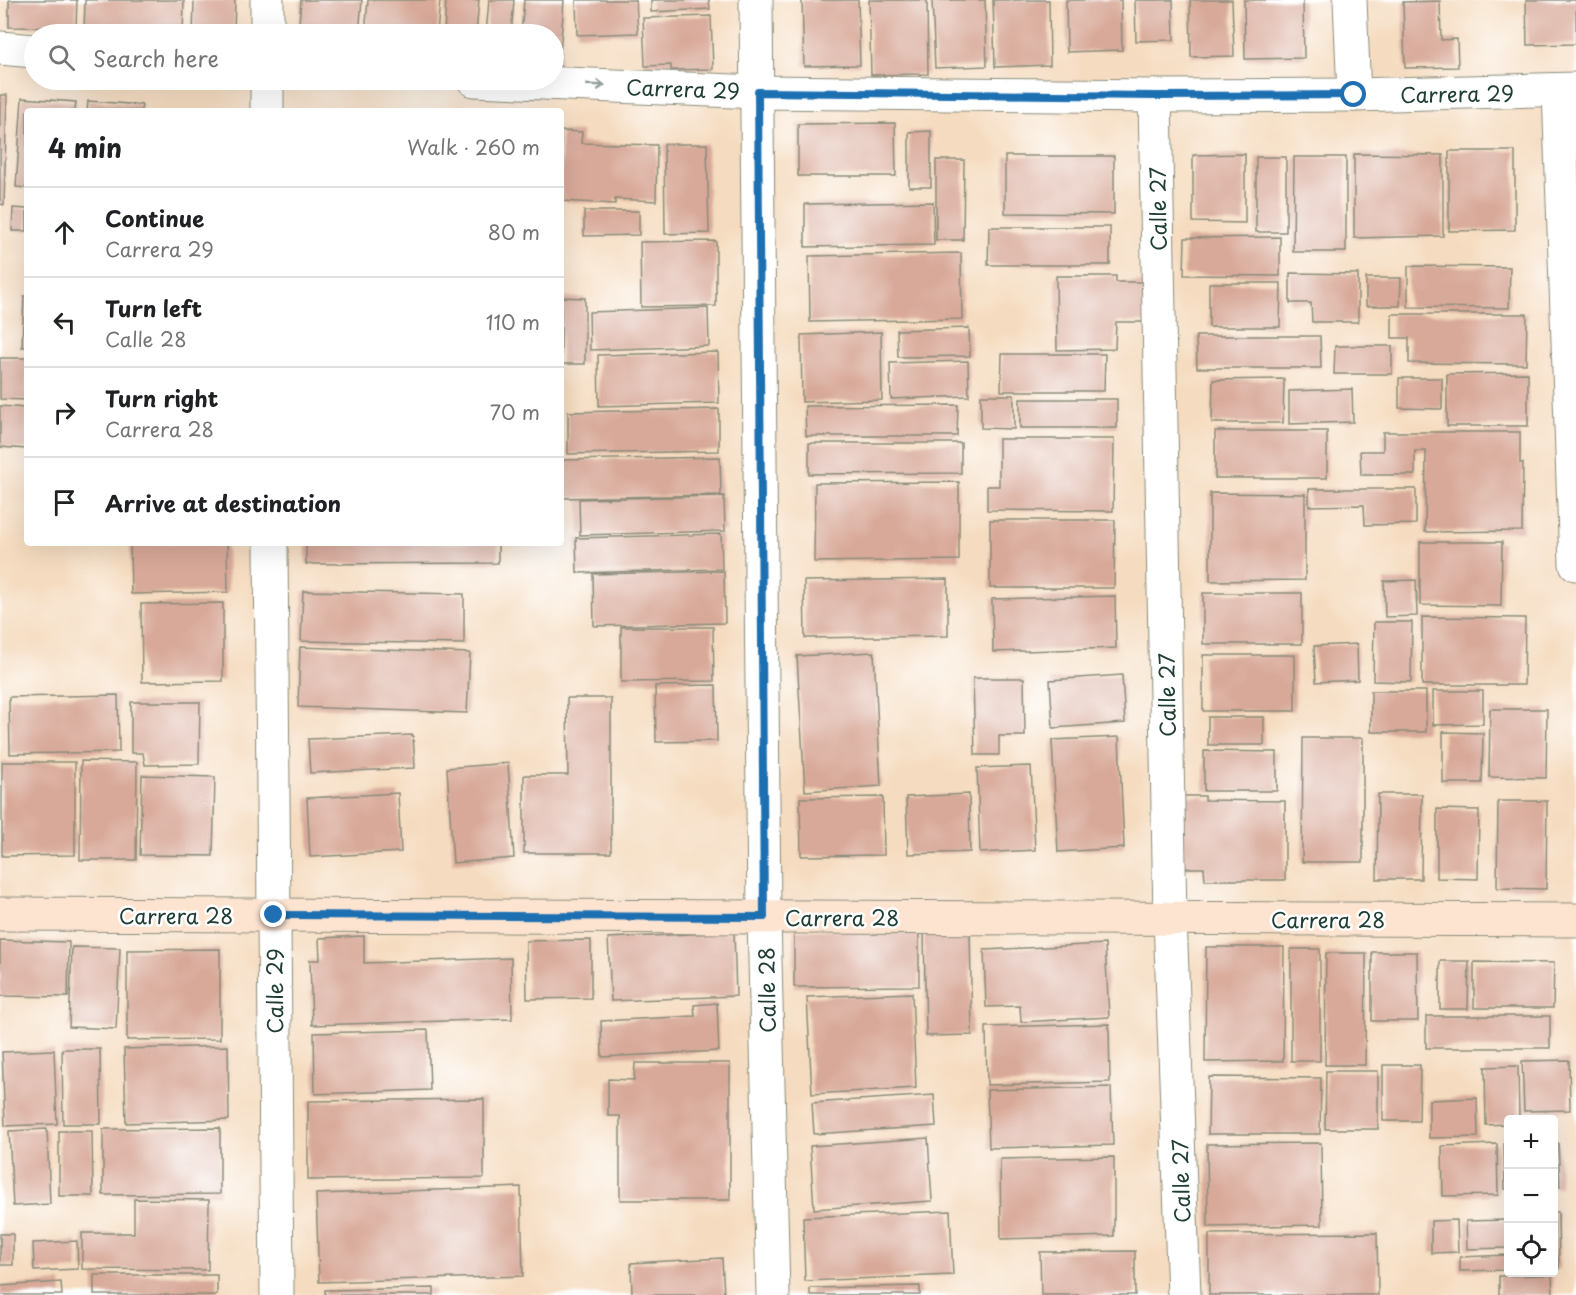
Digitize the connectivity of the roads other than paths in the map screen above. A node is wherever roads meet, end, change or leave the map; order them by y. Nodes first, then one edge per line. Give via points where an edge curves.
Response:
1 (267, 0) edge
2 (756, 0) edge
3 (1350, 0) edge
4 (267, 24) edge
5 (0, 48) edge
6 (24, 50) edge
7 (564, 84) edge
8 (267, 90) edge
9 (1567, 90) edge
10 (758, 92) junction
11 (1354, 95) junction
12 (1155, 96) junction
13 (267, 108) edge
14 (271, 546) edge
15 (1576, 564) edge
16 (0, 914) edge
17 (274, 915) junction
18 (764, 917) junction
19 (1170, 918) junction
20 (1576, 920) edge
21 (277, 1295) edge
22 (773, 1295) edge
23 (1184, 1295) edge

1 - 4 street
2 - 10 street, Calle 28
3 - 11 street
5 - 6 street
7 -> 10 street, Carrera 29
8 - 13 street
9 - 11 street, Carrera 29
9 - 15 street
10 - 12 street, Carrera 29
10 - 18 street, Calle 28
11 - 12 street, Carrera 29
12 - 19 street, Calle 27
14 - 17 street, Calle 29
16 - 17 street, Carrera 28
17 - 18 street, Carrera 28
17 - 21 street, Calle 29
18 - 19 street, Carrera 28
18 - 22 street, Calle 28
19 - 20 street, Carrera 28
19 - 23 street, Calle 27

